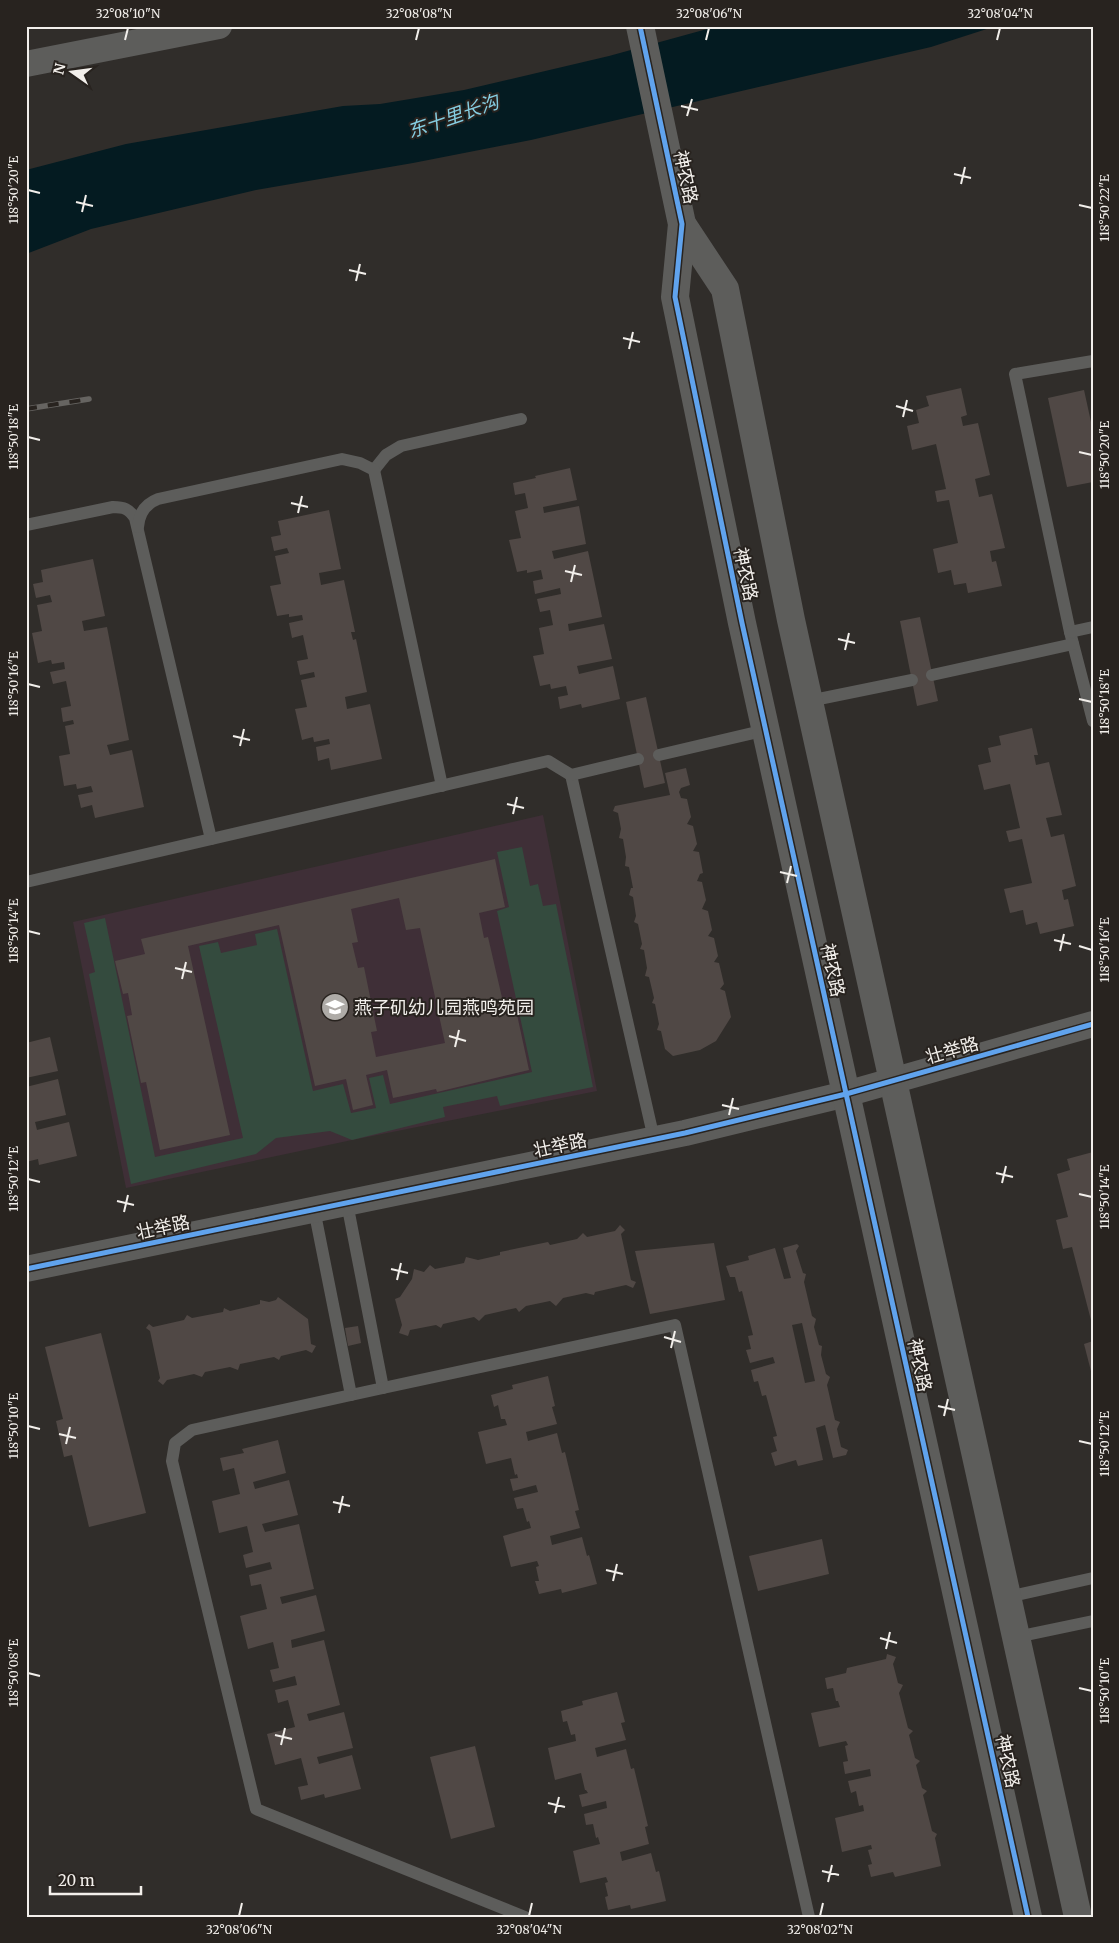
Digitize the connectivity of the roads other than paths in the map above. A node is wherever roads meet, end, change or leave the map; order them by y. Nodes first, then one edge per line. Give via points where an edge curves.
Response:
1 (219, 26) edge
2 (640, 26) edge
3 (26, 64) edge
4 (682, 224) junction
5 (1093, 361) edge
6 (521, 420) dead end
7 (374, 470) junction
8 (26, 525) edge
9 (138, 526) junction
10 (1093, 627) edge
11 (1071, 638) junction
12 (932, 675) dead end
13 (912, 680) dead end
14 (809, 701) junction
15 (1092, 716) edge
16 (766, 730) junction
17 (659, 755) dead end
18 (638, 759) dead end
19 (571, 775) junction
20 (442, 786) junction
21 (212, 840) junction
22 (26, 882) edge
23 (1093, 1024) edge
24 (892, 1081) junction
25 (846, 1094) junction
26 (654, 1140) junction
27 (347, 1203) junction
28 (314, 1210) junction
29 (26, 1269) edge
30 (383, 1388) junction
31 (351, 1395) junction
32 (1093, 1578) edge
33 (1008, 1598) junction
34 (1093, 1621) edge
35 (1017, 1638) junction
36 (526, 1917) edge
37 (809, 1917) edge
38 (1028, 1917) edge
39 (1078, 1917) edge

1 - 3 street
2 - 4 street, 神农路
4 - 14 street, 神农路 via 725,289
4 - 16 street, 神农路 via 674,297
5 - 11 lane via 1015,374
6 - 7 lane via 401,446 386,455
7 - 9 lane via 342,459 158,499 146,505
7 - 20 lane
8 - 9 lane via 113,506 130,511
9 - 21 lane
10 - 11 lane
11 - 12 lane
11 - 15 lane
13 - 14 lane
14 - 24 street, 神农路
16 - 17 lane
16 - 25 street, 神农路
18 - 19 lane
19 - 20 lane via 548,761
19 - 26 lane
20 - 21 lane
21 - 22 lane
23 - 24 street, 壮举路
24 - 25 street, 壮举路
24 - 33 street, 神农路
25 - 26 street, 壮举路
25 - 38 street, 神农路
26 - 27 street, 壮举路
27 - 28 street, 壮举路
27 - 30 lane
28 - 29 street, 壮举路
28 - 31 lane
30 - 31 lane
30 - 37 lane via 676,1325
31 - 36 lane via 192,1430 175,1443 172,1462 256,1809
32 - 33 lane
33 - 35 street, 神农路
34 - 35 lane
35 - 39 street, 神农路

